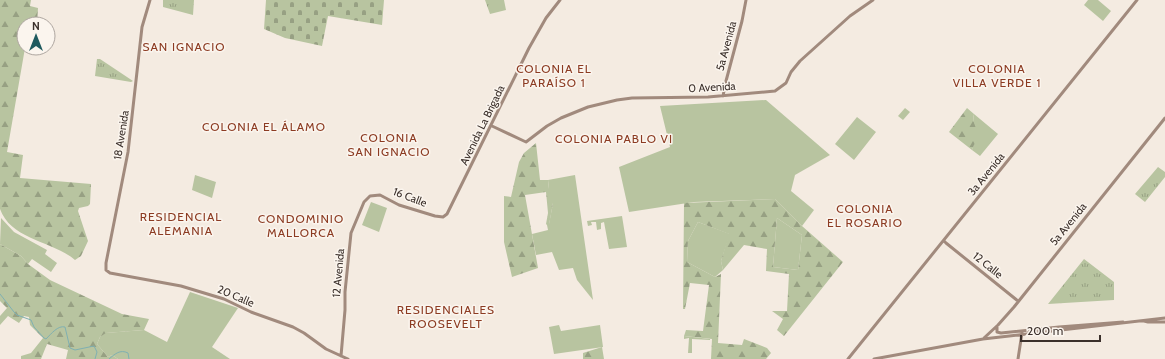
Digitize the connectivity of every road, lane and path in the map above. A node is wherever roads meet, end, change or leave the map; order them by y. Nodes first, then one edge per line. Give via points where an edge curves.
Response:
1 (150, 0) edge
2 (560, 0) edge
3 (746, 0) edge
4 (873, 0) edge
5 (1137, 0) edge
6 (723, 96) junction
7 (1165, 118) edge
8 (492, 126) junction
9 (370, 196) joint
10 (443, 217) joint
11 (944, 242) junction
12 (108, 273) joint
13 (1018, 301) junction
14 (1165, 318) edge
15 (1144, 321) junction
16 (1165, 322) edge
17 (998, 325) junction
18 (1022, 333) junction
19 (983, 339) junction
20 (853, 353) junction
21 (341, 356) junction
22 (348, 359) edge
23 (848, 359) edge
24 (852, 359) edge
25 (874, 359) edge
26 (1018, 359) edge

1 - 12 main road, 18 Avenida via 142,27 128,152 106,263
2 - 8 main road, Avenida La Brigada via 542,24
3 - 6 main road, 5a Avenida
4 - 6 main road, 0 Avenida via 850,16 800,61 786,83 777,90
5 - 11 main road, 3a Avenida
6 - 8 main road, 0 Avenida via 617,100 588,107 561,118 526,142
7 - 13 main road, 5a Avenida
8 - 10 main road, Avenida La Brigada via 450,210
9 - 10 main road, 16 Calle via 380,195 399,205
9 - 21 main road, 12 Avenida via 364,202 351,233
11 - 13 main road, 12 Calle
11 - 20 main road, 3a Avenida
12 - 21 main road, 20 Calle via 181,286 224,299 255,314 293,327
13 - 17 main road, 5a Avenida
14 - 15 main road
15 - 16 main road
15 - 18 main road
17 - 18 main road via 997,331 1000,333
17 - 19 main road, 5a Avenida
18 - 19 main road
18 - 26 main road
19 - 25 main road
20 - 23 main road, 3a Avenida
20 - 24 main road
21 - 22 main road, 20 Calle

